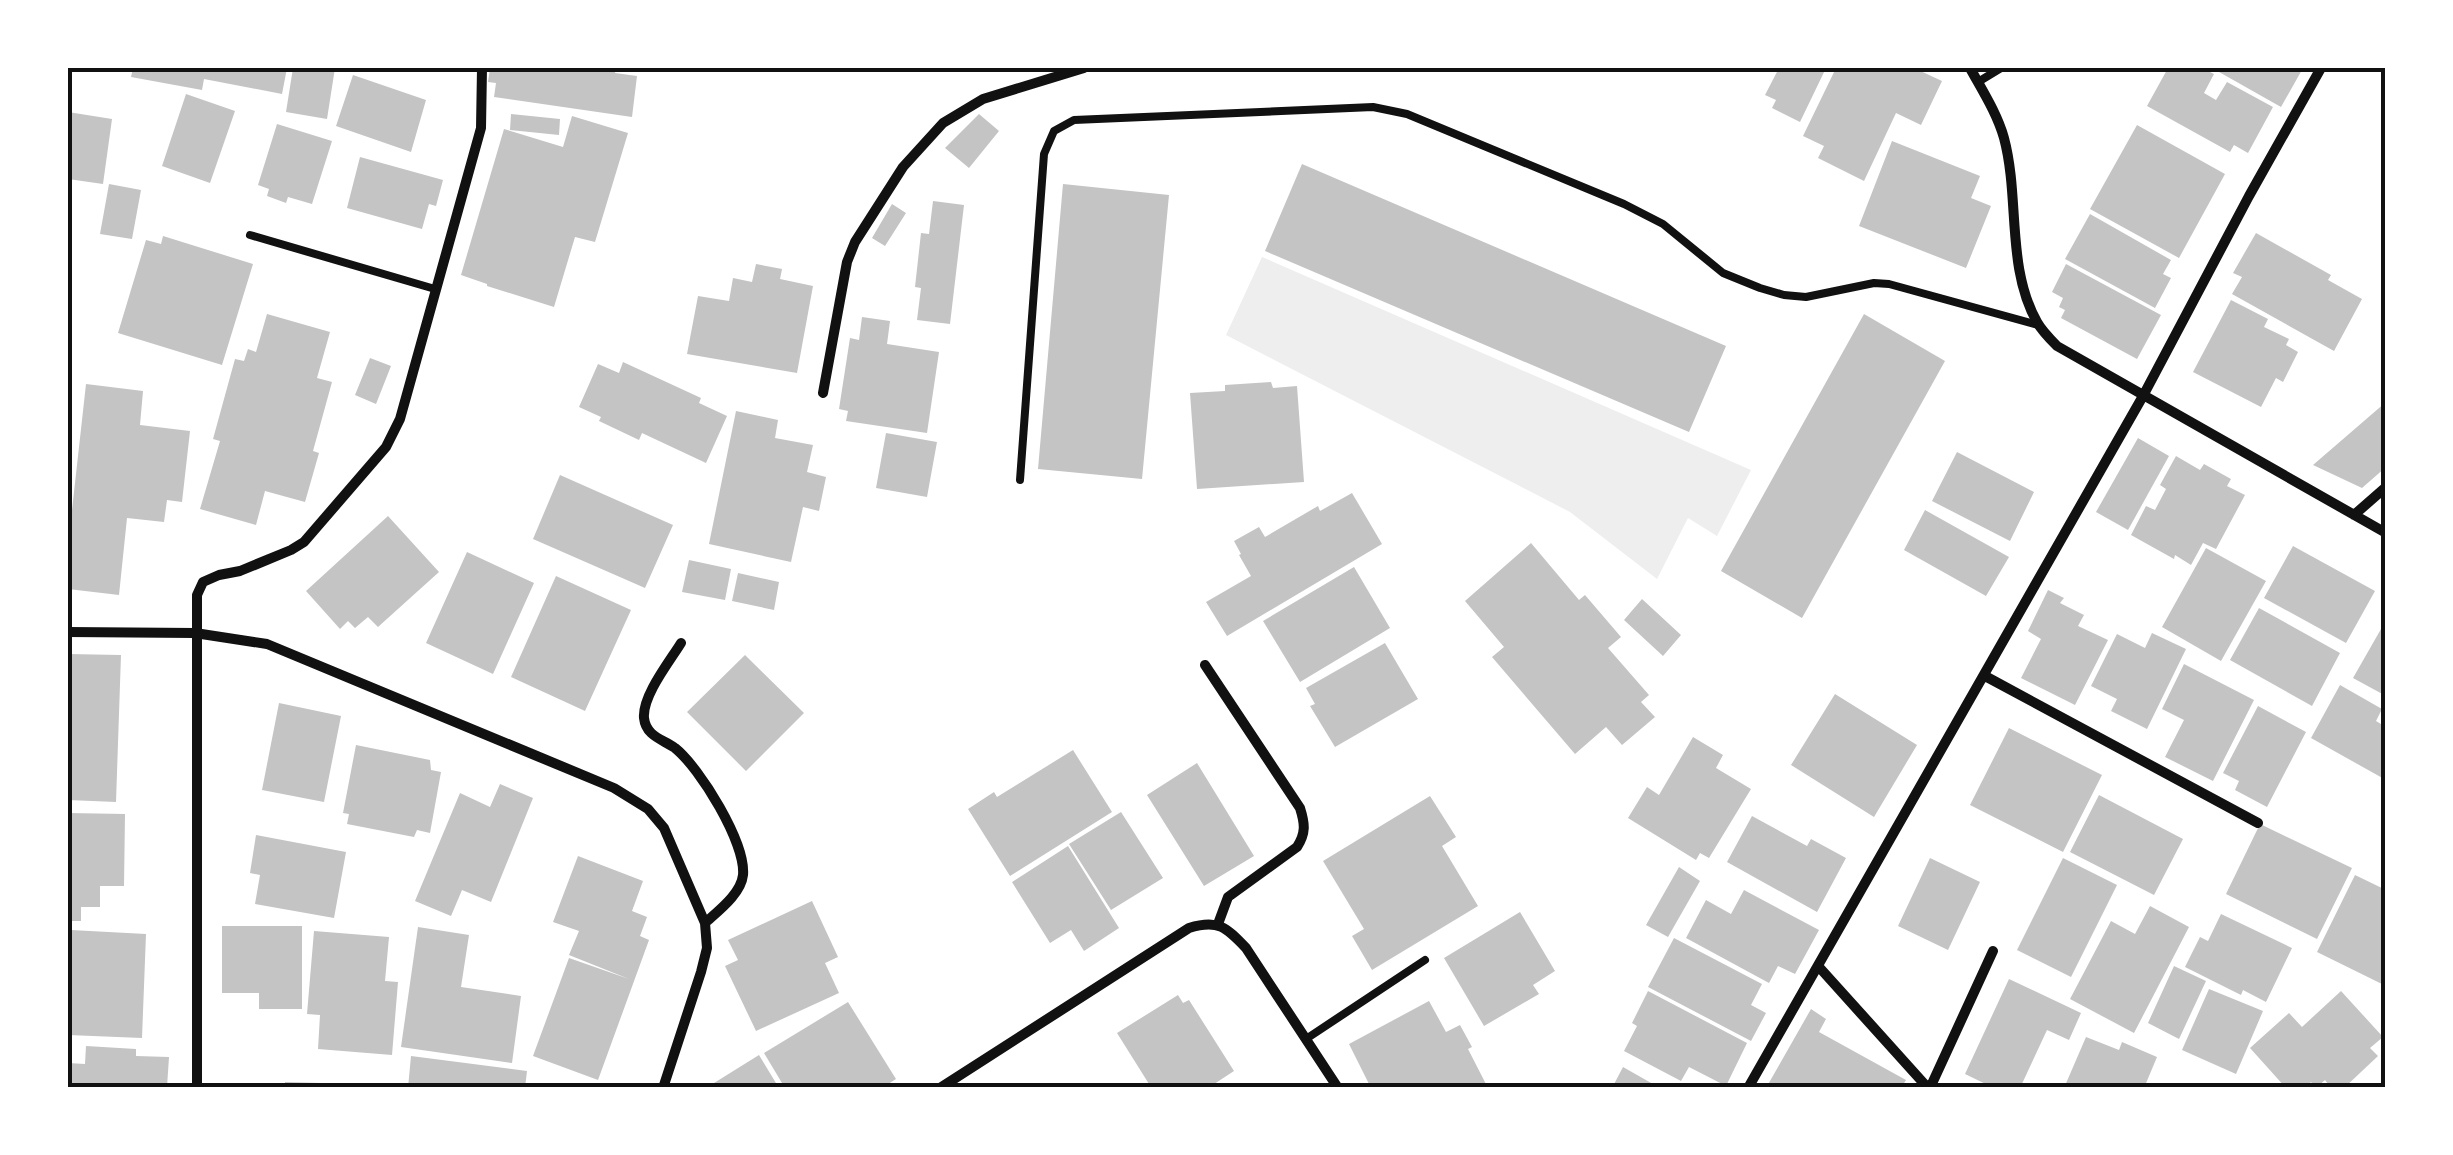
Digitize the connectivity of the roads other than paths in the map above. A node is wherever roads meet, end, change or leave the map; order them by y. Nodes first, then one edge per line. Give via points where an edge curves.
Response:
1 (482, 68) edge
2 (1084, 68) edge
3 (1970, 68) edge
4 (2002, 68) edge
5 (2321, 68) edge
6 (1978, 82) junction
7 (250, 235) dead end
8 (436, 289) junction
9 (2038, 325) junction
10 (824, 393) dead end
11 (2144, 396) junction
12 (1020, 480) dead end
13 (2386, 488) edge
14 (2354, 515) junction
15 (2386, 533) edge
16 (68, 632) edge
17 (195, 633) junction
18 (681, 643) dead end
19 (1204, 665) dead end
20 (1985, 676) junction
21 (2258, 823) dead end
22 (706, 924) junction
23 (1218, 924) junction
24 (1993, 951) dead end
25 (1425, 960) dead end
26 (1819, 967) junction
27 (1306, 1039) junction
28 (197, 1088) edge
29 (662, 1088) edge
30 (940, 1088) edge
31 (1338, 1088) edge
32 (1748, 1088) edge
33 (1929, 1088) edge

1 - 8 street via 481,128
2 - 10 street via 972,105 944,122 902,167 848,262
3 - 6 street
4 - 6 lane
5 - 11 street
6 - 9 street via 2003,136 2020,274
7 - 8 lane
8 - 17 street via 386,447 304,542 204,582
9 - 11 street via 2057,346
9 - 12 lane via 1889,284 1806,297 1760,288 1723,273 1663,224 1624,204 1407,114 1373,107 1074,120 1054,131 1044,154
11 - 14 street
11 - 20 street
13 - 14 street
14 - 15 street
16 - 17 street
17 - 22 street via 267,644 632,797 664,828
17 - 28 street
18 - 22 street via 648,698 644,724 696,770 732,832 743,876
19 - 23 street via 1304,822 1297,848 1238,887
20 - 21 street
20 - 26 street
22 - 29 street via 701,972
23 - 27 street via 1246,948
23 - 30 street via 1189,928
24 - 33 street
25 - 27 lane
26 - 32 street
26 - 33 street
27 - 31 street

